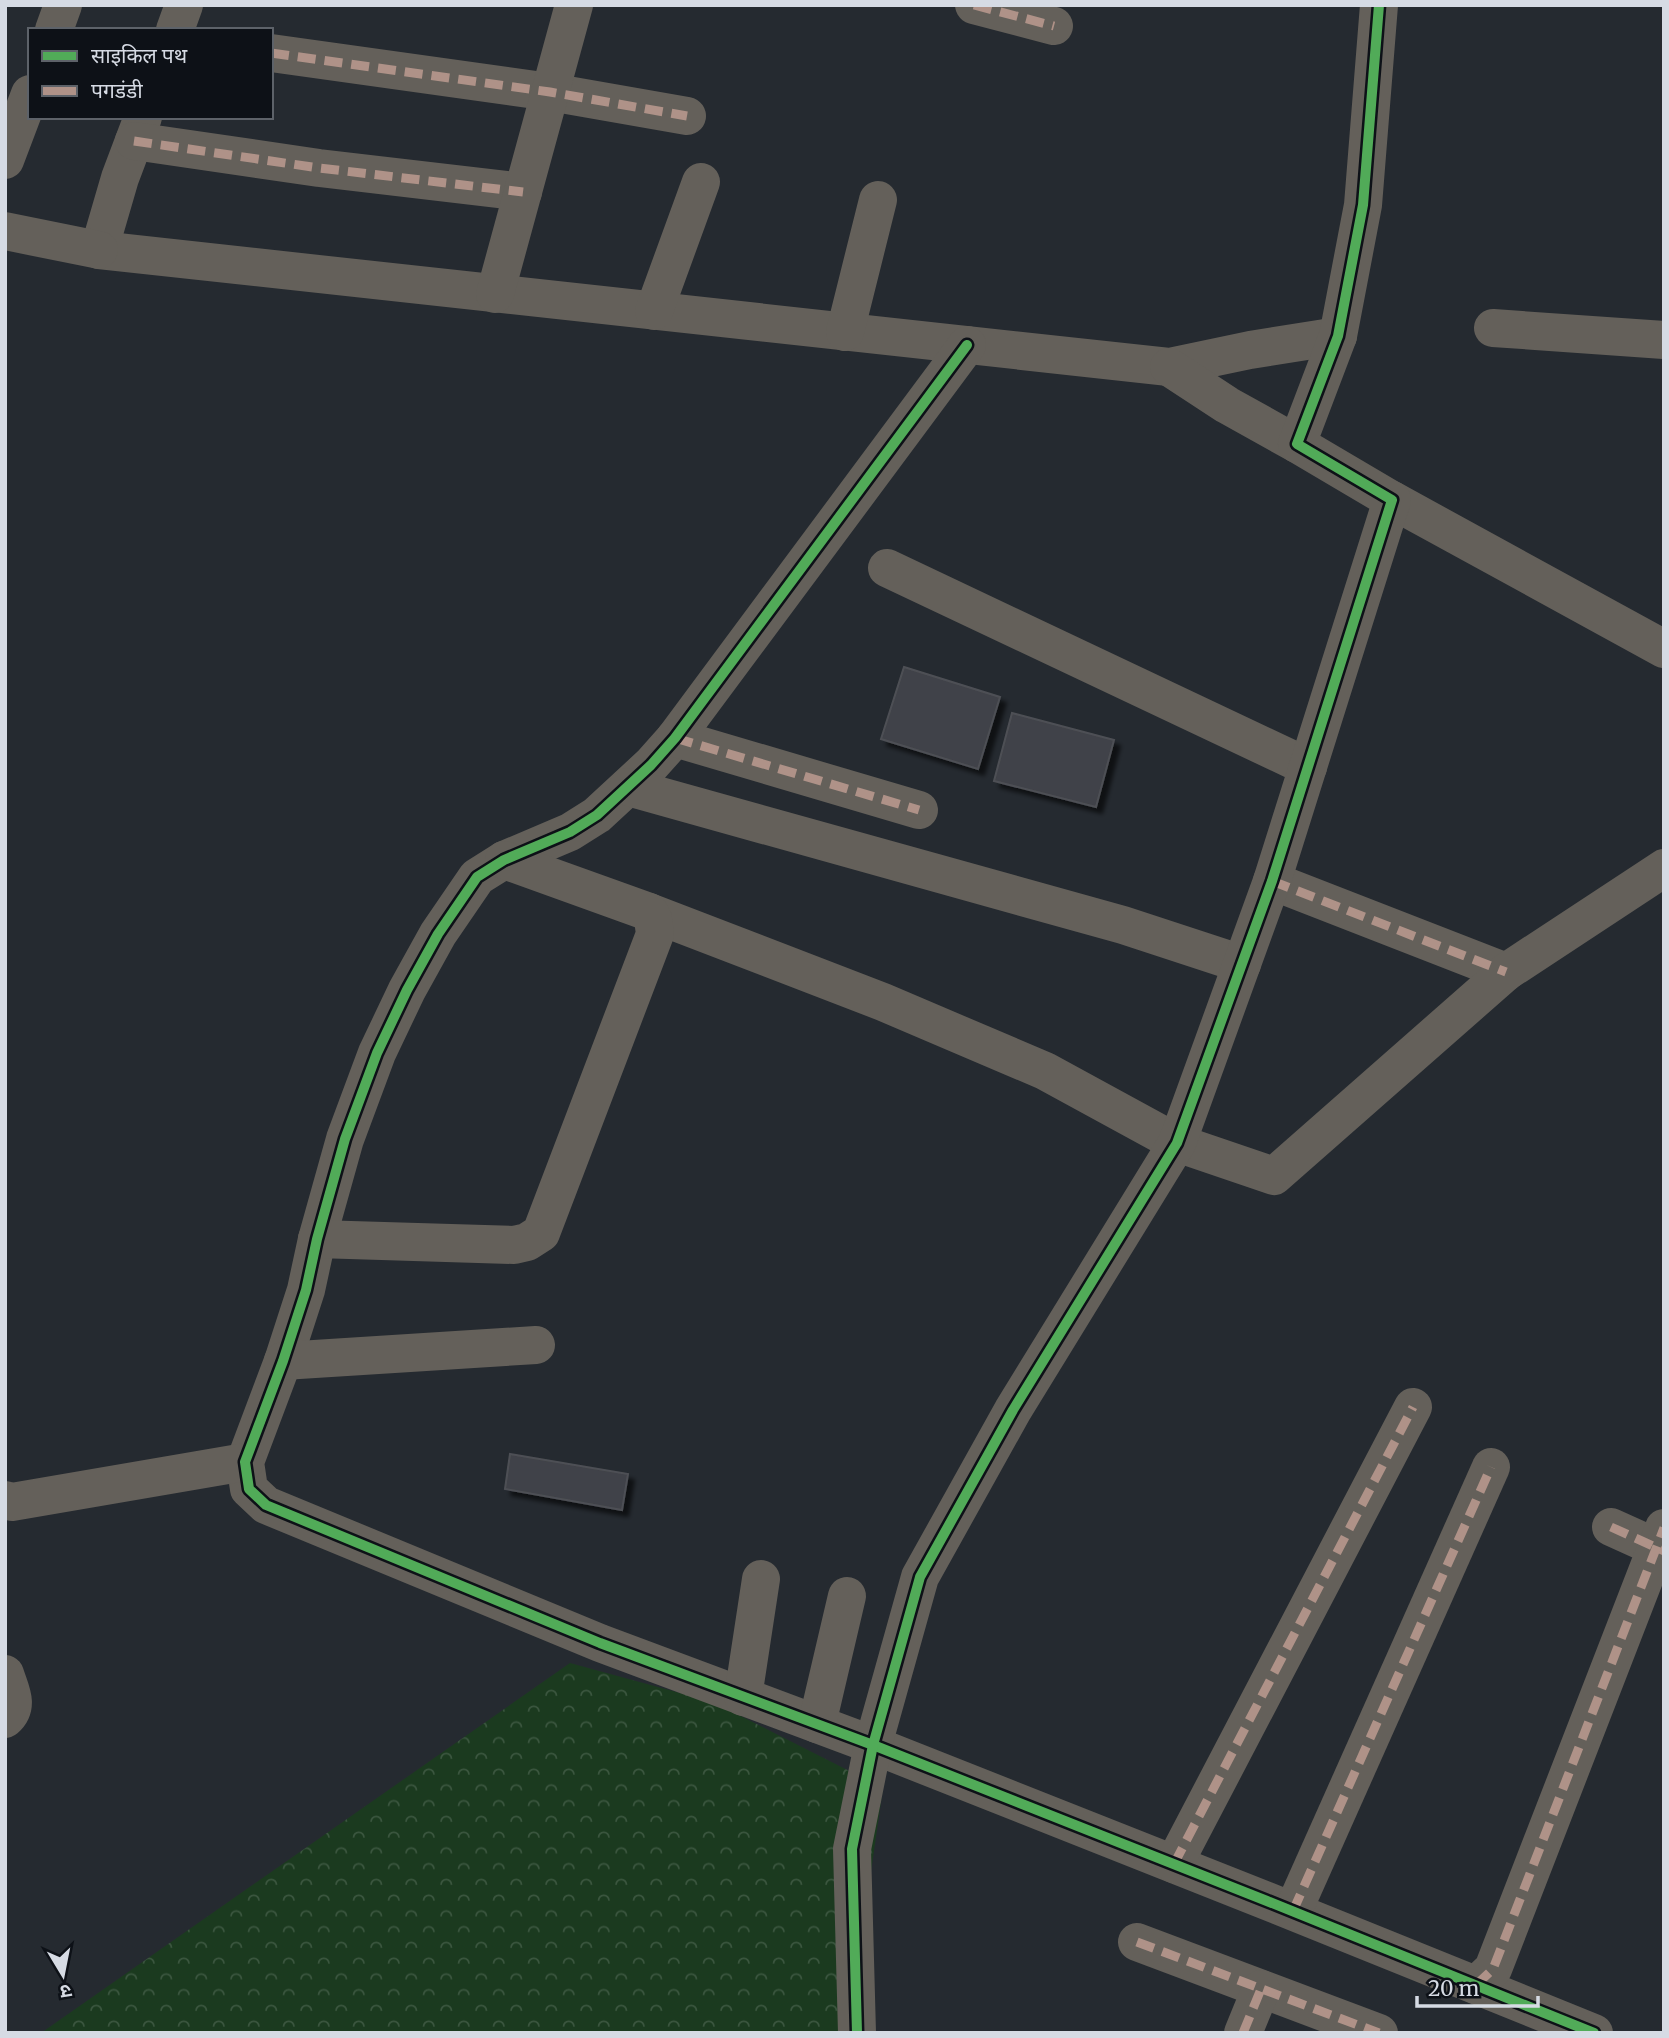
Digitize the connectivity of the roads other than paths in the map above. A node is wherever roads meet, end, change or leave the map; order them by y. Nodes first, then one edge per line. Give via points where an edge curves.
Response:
1 (63, 5) edge
2 (184, 5) edge
3 (574, 5) edge
4 (974, 5) edge
5 (1379, 5) edge
6 (1054, 26) dead end
7 (55, 28) edge
8 (176, 28) edge
9 (273, 54) edge
10 (550, 92) junction
11 (28, 99) edge
12 (687, 116) dead end
13 (138, 129) edge
14 (5, 160) edge
15 (701, 181) dead end
16 (523, 192) junction
17 (878, 200) dead end
18 (5, 231) edge
19 (99, 250) junction
20 (495, 294) junction
21 (654, 311) junction
22 (1493, 328) dead end
23 (845, 332) junction
24 (1338, 336) junction
25 (1664, 340) edge
26 (967, 345) junction
27 (1168, 367) junction
28 (1297, 444) junction
29 (1392, 500) junction
30 (887, 568) dead end
31 (1664, 649) edge
32 (676, 738) junction
33 (1308, 767) junction
34 (628, 787) junction
35 (919, 810) dead end
36 (504, 860) junction
37 (1664, 868) edge
38 (1272, 881) junction
39 (649, 912) junction
40 (1242, 964) junction
41 (1506, 972) junction
42 (1177, 1143) junction
43 (317, 1238) junction
44 (536, 1345) dead end
45 (283, 1361) junction
46 (1413, 1407) dead end
47 (245, 1462) junction
48 (1491, 1467) dead end
49 (7, 1508) edge
50 (1611, 1527) dead end
51 (1661, 1543) edge
52 (761, 1579) dead end
53 (847, 1596) dead end
54 (5, 1674) edge
55 (743, 1697) junction
56 (5, 1719) edge
57 (817, 1724) junction
58 (873, 1745) junction
59 (1174, 1864) junction
60 (1293, 1911) junction
61 (1138, 1942) dead end
62 (1476, 1985) junction
63 (1261, 1989) junction
64 (857, 2033) edge
65 (1243, 2033) edge
66 (1379, 2033) edge
67 (1594, 2033) edge

1 - 7 street
2 - 8 street
3 - 10 street
4 - 6 street
5 - 24 street via 1363,205
9 - 10 street
10 - 12 street
10 - 16 street
11 - 14 street
13 - 16 street via 319,168
13 - 19 street
15 - 21 street
16 - 20 street
17 - 23 street
18 - 19 street
19 - 20 street
20 - 21 street
21 - 23 street
22 - 25 street
23 - 26 street
24 - 27 street
24 - 28 street
26 - 27 street
26 - 32 street
27 - 28 street
28 - 29 street
29 - 31 street
29 - 33 street
30 - 33 street
32 - 34 street
32 - 35 street
33 - 38 street
34 - 36 street via 570,832
34 - 40 street via 1122,925
36 - 39 street
36 - 43 street via 477,877 407,990 345,1139
37 - 41 street
38 - 40 street
38 - 41 street
39 - 42 street via 883,1002 1045,1071
39 - 43 street via 655,934 541,1233 514,1245
40 - 42 street
41 - 42 street via 1275,1176
42 - 58 street via 1013,1410 920,1577
43 - 45 street
44 - 45 street
45 - 47 street
46 - 59 street
47 - 49 street
47 - 55 street via 249,1489 266,1506
48 - 60 street
50 - 51 street
51 - 62 street via 1493,1969
52 - 55 street
53 - 57 street
54 - 56 street via 14,1705
55 - 57 street
57 - 58 street
58 - 59 street
58 - 64 street via 852,1849
59 - 60 street
60 - 62 street
61 - 63 street
62 - 67 street
63 - 65 street
63 - 66 street

